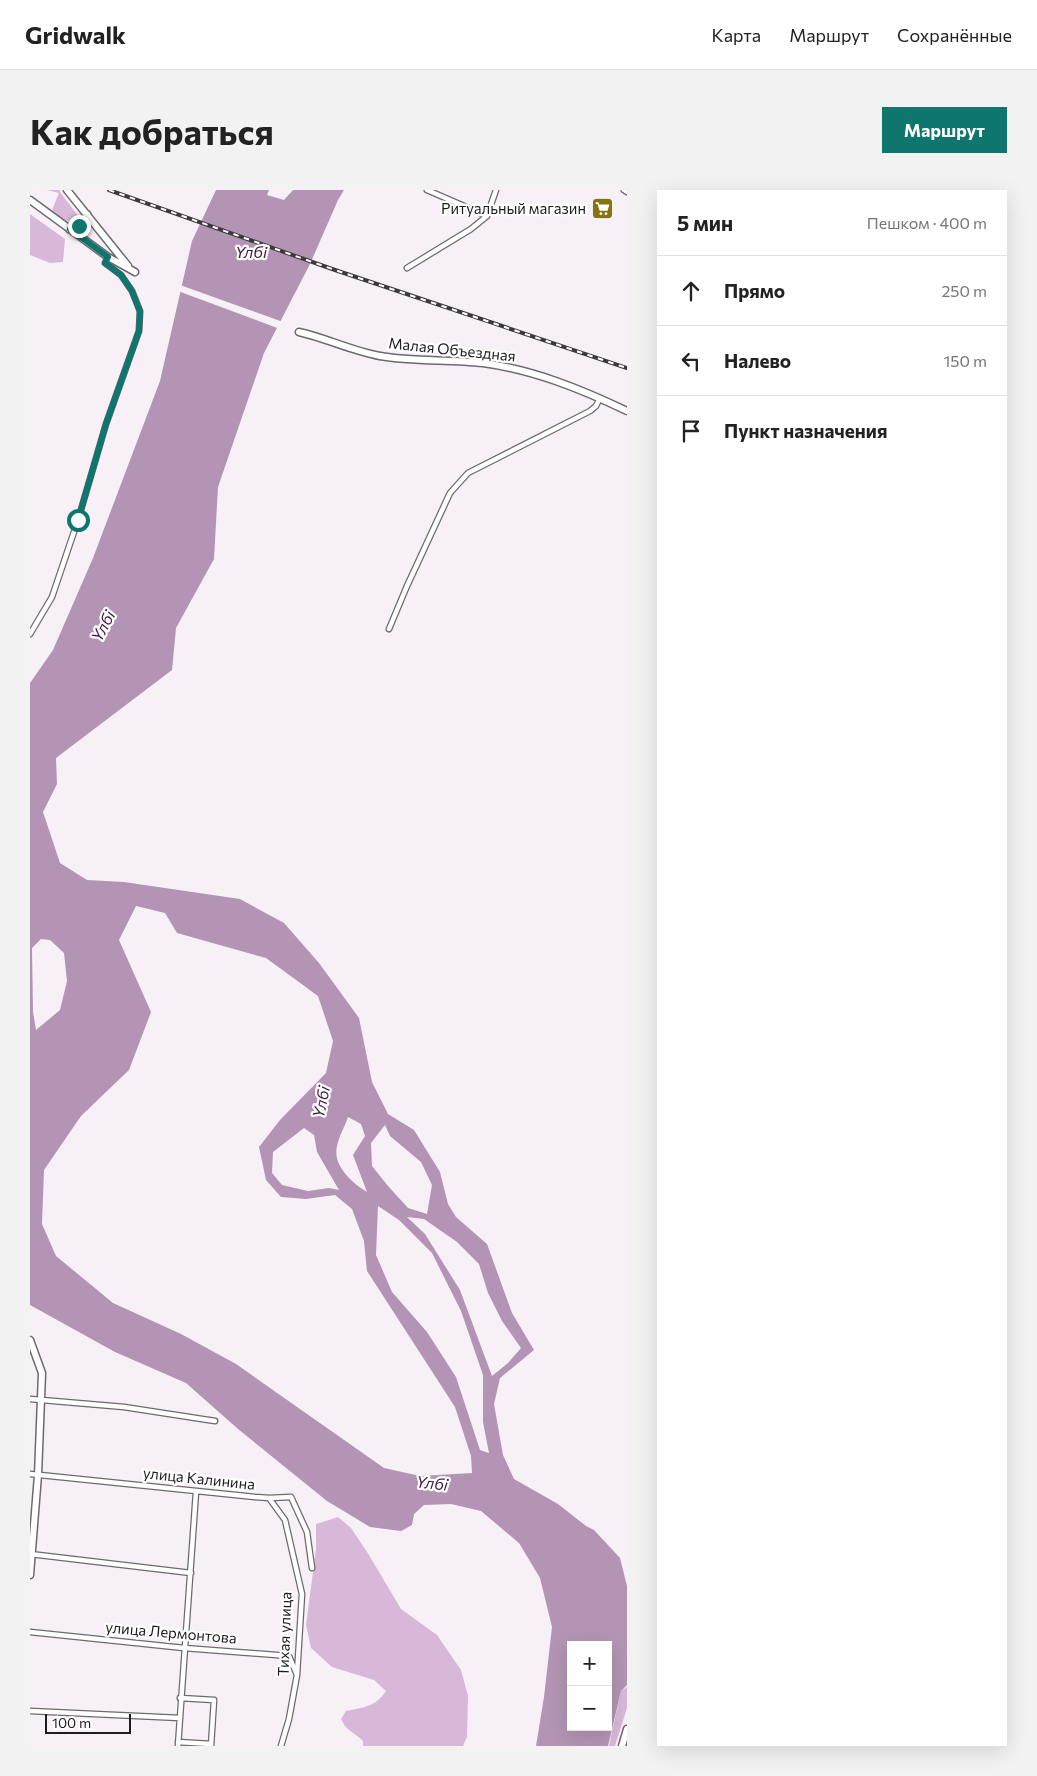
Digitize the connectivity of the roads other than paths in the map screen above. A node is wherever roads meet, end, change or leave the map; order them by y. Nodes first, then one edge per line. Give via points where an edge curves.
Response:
1 (67, 190) edge
2 (427, 190) edge
3 (496, 190) edge
4 (624, 190) edge
5 (627, 192) edge
6 (440, 193) edge
7 (30, 200) edge
8 (87, 214) junction
9 (487, 216) junction
10 (70, 229) junction
11 (108, 257) junction
12 (407, 268) dead end
13 (299, 332) dead end
14 (600, 398) junction
15 (627, 411) edge
16 (389, 628) dead end
17 (30, 634) edge
18 (30, 1340) edge
19 (30, 1400) edge
20 (42, 1401) junction
21 (215, 1421) dead end
22 (30, 1474) edge
23 (38, 1475) junction
24 (196, 1492) junction
25 (269, 1498) junction
26 (31, 1554) edge
27 (312, 1568) dead end
28 (192, 1573) junction
29 (30, 1574) edge
30 (30, 1632) edge
31 (184, 1648) junction
32 (297, 1675) junction
33 (180, 1698) junction
34 (30, 1711) edge
35 (180, 1718) junction
36 (627, 1729) edge
37 (178, 1744) edge
38 (211, 1745) edge
39 (281, 1746) edge
40 (622, 1746) edge

1 - 8 main road
2 - 6 street
3 - 9 street
4 - 5 street
6 - 9 street
7 - 10 main road
8 - 10 main road via 84,222
8 - 11 main road via 133,271
9 - 12 street
10 - 11 main road
11 - 17 street via 106,266 121,275 132,291 140,312 139,331 52,597
13 - 14 main road, Малая Объездная via 380,356 483,363 526,371
14 - 15 main road, Малая Объездная
14 - 16 street via 590,411 468,474 450,493
18 - 20 main road via 42,1372
19 - 20 street
20 - 21 street via 124,1407
20 - 23 main road
22 - 23 street, улица Калинина
23 - 24 street, улица Калинина
23 - 26 main road
24 - 25 street, улица Калинина
24 - 28 street
25 - 27 street, улица Калинина via 291,1497 307,1532
25 - 32 street, Тихая улица via 285,1520 302,1594
26 - 28 street
26 - 29 main road
28 - 31 street
30 - 31 street, улица Лермонтова
31 - 32 street, улица Лермонтова via 289,1656
31 - 33 street
32 - 39 street, Тихая улица
33 - 35 street
33 - 38 street via 214,1700
34 - 35 street
35 - 37 street
36 - 40 main road
37 - 38 street

